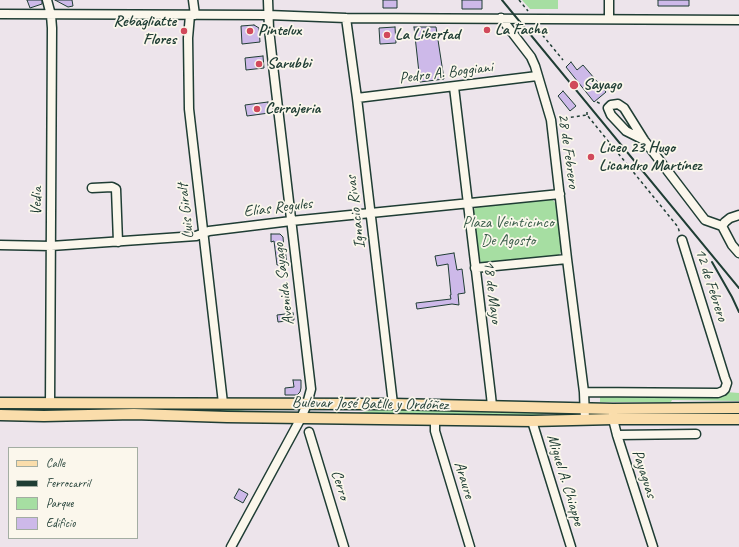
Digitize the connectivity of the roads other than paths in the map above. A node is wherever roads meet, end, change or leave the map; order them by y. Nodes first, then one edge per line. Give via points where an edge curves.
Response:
1 (47, 0) edge
2 (193, 0) edge
3 (268, 0) edge
4 (609, 0) edge
5 (0, 14) edge
6 (51, 15) junction
7 (192, 15) junction
8 (268, 15) junction
9 (346, 18) junction
10 (501, 18) junction
11 (609, 19) junction
12 (739, 20) edge
13 (537, 76) junction
14 (454, 87) junction
15 (357, 98) junction
16 (644, 140) junction
17 (92, 188) dead end
18 (560, 194) junction
19 (468, 203) junction
20 (371, 213) junction
21 (739, 215) edge
22 (291, 220) junction
23 (722, 226) junction
24 (203, 234) junction
25 (682, 240) road end
26 (118, 242) junction
27 (0, 245) edge
28 (51, 246) junction
29 (739, 253) edge
30 (567, 259) junction
31 (475, 268) junction
32 (584, 392) junction
33 (0, 403) edge
34 (50, 404) junction
35 (223, 404) junction
36 (307, 404) junction
37 (392, 404) junction
38 (492, 406) junction
39 (585, 408) junction
40 (739, 408) edge
41 (613, 414) junction
42 (0, 415) edge
43 (301, 418) junction
44 (739, 419) edge
45 (585, 420) junction
46 (435, 421) junction
47 (532, 421) junction
48 (309, 432) dead end
49 (696, 434) dead end
50 (617, 435) junction
51 (231, 547) edge
52 (344, 547) edge
53 (470, 547) edge
54 (571, 547) edge
55 (653, 547) edge

1 - 6 street, Vedia
2 - 7 street, Luis Giralt
3 - 8 street, Avenida Sayago
4 - 11 street
5 - 6 street
6 - 7 street
6 - 28 street, Vedia
7 - 8 street
7 - 24 street, Luis Giralt via 188,38 189,109
8 - 9 street
8 - 22 street, Avenida Sayago
9 - 10 street
9 - 15 street, Ignacio Rivas
10 - 11 street
10 - 13 street, 28 de Febrero via 531,57
11 - 12 street
13 - 14 street, Pedro A. Boggiani
13 - 18 street, 28 de Febrero via 551,120
14 - 15 street, Pedro A. Boggiani
14 - 19 street, 18 de Mayo
15 - 20 street, Ignacio Rivas
16 - 16 street via 624,108 618,104 608,108 626,131
16 - 23 street via 705,220
17 - 26 street via 116,189
18 - 19 street, Elías Regules
18 - 30 street, 28 de Febrero
19 - 20 street, Elías Regules
19 - 31 street, 18 de Mayo
20 - 22 street, Elías Regules
20 - 37 street, Ignacio Rivas
21 - 23 street via 730,218
22 - 24 street, Elías Regules via 209,231
22 - 36 street, Avenida Sayago via 311,388
23 - 29 street
24 - 26 street, Elías Regules
24 - 35 street, Luis Giralt
25 - 32 street, 12 de Febrero via 727,383 725,389 718,393
26 - 28 street, Elías Regules
27 - 28 street, Elías Regules
28 - 34 street, Vedia
30 - 31 street
30 - 32 street, 28 de Febrero
31 - 38 street, 18 de Mayo
32 - 39 street, 28 de Febrero
33 - 34 main road, Bulevar José Batlle y Ordóñez
34 - 35 main road, Bulevar José Batlle y Ordóñez
35 - 36 main road, Bulevar José Batlle y Ordóñez
36 - 37 main road, Bulevar José Batlle y Ordóñez
36 - 43 street, Avenida Sayago
37 - 38 main road, Bulevar José Batlle y Ordóñez
38 - 39 main road, Bulevar José Batlle y Ordóñez
39 - 41 main road, Bulevar José Batlle y Ordóñez
39 - 45 street, 28 de Febrero
40 - 41 main road, Bulevar José Batlle y Ordóñez
41 - 44 main road, Bulevar José Batlle y Ordóñez
41 - 45 main road, Bulevar José Batlle y Ordóñez
41 - 50 street, Payaguas
42 - 43 main road, Bulevar José Batlle y Ordóñez via 134,414
43 - 46 main road, Bulevar José Batlle y Ordóñez
43 - 51 street, Avenida Sayago
45 - 47 main road, Bulevar José Batlle y Ordóñez
46 - 47 main road, Bulevar José Batlle y Ordóñez
46 - 53 street, Araure via 435,431
47 - 54 street, Miguel A. Chiappe
48 - 52 street, Cerro
49 - 50 street
50 - 55 street, Payaguas

